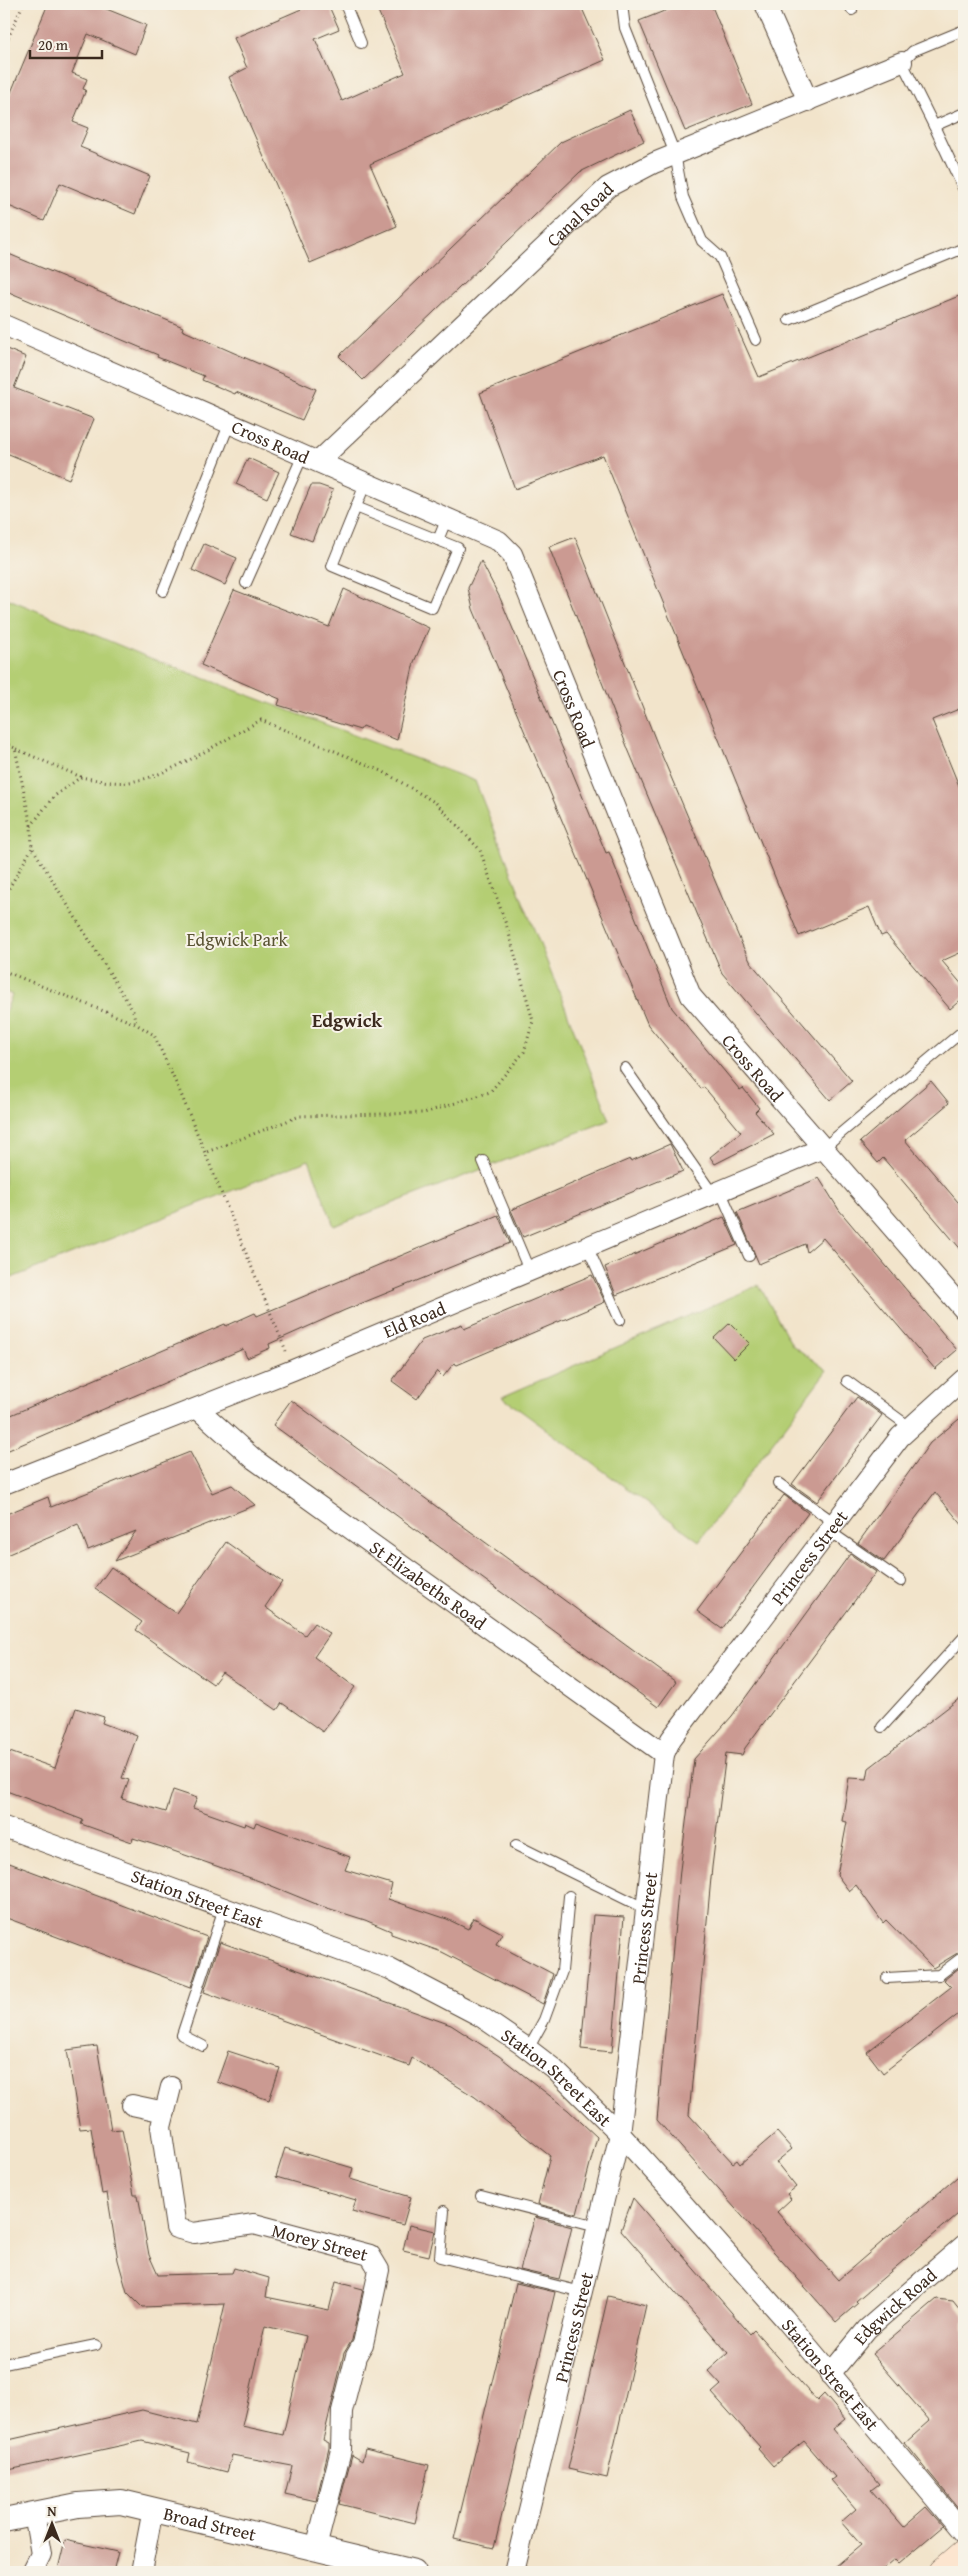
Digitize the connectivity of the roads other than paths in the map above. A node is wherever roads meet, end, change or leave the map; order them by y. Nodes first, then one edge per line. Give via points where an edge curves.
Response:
1 (345, 4) edge
2 (622, 4) edge
3 (765, 4) edge
4 (964, 30) edge
5 (361, 43) dead end
6 (902, 62) junction
7 (808, 101) junction
8 (964, 113) edge
9 (934, 126) junction
10 (675, 154) junction
11 (964, 190) edge
12 (964, 248) edge
13 (789, 320) dead end
14 (4, 325) edge
15 (756, 340) dead end
16 (230, 422) junction
17 (311, 458) junction
18 (366, 482) junction
19 (356, 506) junction
20 (447, 518) junction
21 (438, 540) junction
22 (246, 583) dead end
23 (163, 591) dead end
24 (964, 1030) edge
25 (625, 1068) dead end
26 (823, 1148) junction
27 (483, 1161) dead end
28 (716, 1192) junction
29 (587, 1246) junction
30 (749, 1256) dead end
31 (529, 1270) junction
32 (964, 1310) edge
33 (620, 1320) dead end
34 (964, 1379) edge
35 (847, 1381) dead end
36 (198, 1409) junction
37 (911, 1428) junction
38 (778, 1483) dead end
39 (4, 1484) edge
40 (832, 1527) junction
41 (901, 1581) dead end
42 (964, 1637) edge
43 (882, 1727) dead end
44 (664, 1754) junction
45 (4, 1826) edge
46 (516, 1845) dead end
47 (568, 1896) dead end
48 (224, 1908) junction
49 (646, 1909) junction
50 (964, 1956) edge
51 (887, 1978) dead end
52 (203, 2046) dead end
53 (528, 2049) junction
54 (171, 2087) dead end
55 (132, 2105) dead end
56 (164, 2112) junction
57 (620, 2134) junction
58 (481, 2196) dead end
59 (444, 2211) dead end
60 (597, 2226) junction
61 (964, 2245) edge
62 (582, 2292) junction
63 (96, 2345) dead end
64 (4, 2364) edge
65 (830, 2374) junction
66 (153, 2509) junction
67 (34, 2514) junction
68 (4, 2520) edge
69 (964, 2533) edge
70 (316, 2548) junction
71 (964, 2554) edge
72 (367, 2567) edge
73 (32, 2572) edge
74 (142, 2572) edge
75 (414, 2572) edge
76 (514, 2572) edge
77 (943, 2572) edge

1 - 5 lane
2 - 10 lane via 625,28
3 - 7 street
4 - 6 lane via 913,51
6 - 7 street, Canal Road
6 - 9 lane
7 - 10 street, Canal Road
8 - 9 lane
9 - 11 lane
10 - 15 lane via 683,198 702,241 720,257
10 - 17 street, Canal Road via 608,187
12 - 13 lane
14 - 16 street, Cross Road
16 - 17 street, Cross Road
16 - 23 lane
17 - 18 street, Cross Road
17 - 22 lane
18 - 19 lane
18 - 20 street, Cross Road
19 - 21 lane
19 - 21 lane via 332,566 432,608 458,548
20 - 21 lane
20 - 26 street, Cross Road via 499,541 512,554 691,996
24 - 26 lane
25 - 28 lane
26 - 28 street, Eld Road
26 - 32 street, Cross Road
27 - 31 lane
28 - 29 street, Eld Road
28 - 30 lane
29 - 31 street, Eld Road
29 - 33 lane
31 - 36 street, Eld Road
34 - 37 street, Princess Street
35 - 37 lane
36 - 39 street, Eld Road
36 - 44 street, St Elizabeths Road via 256,1460
37 - 40 street, Princess Street via 900,1437
38 - 40 lane
40 - 41 lane
40 - 44 street, Princess Street
42 - 43 lane
44 - 49 street, Princess Street
45 - 48 street, Station Street East
46 - 49 lane
47 - 53 lane via 562,1971 544,2020
48 - 52 lane via 182,2036
48 - 53 street, Station Street East via 390,1969 480,2016
49 - 57 street, Princess Street
50 - 51 lane via 939,1975
53 - 57 street, Station Street East via 554,2069
54 - 56 street, Morey Street
55 - 56 street
56 - 70 street, Morey Street via 161,2126 176,2228 194,2233 254,2224 370,2255 379,2270 363,2344 356,2356 342,2411 341,2450
57 - 60 street, Princess Street
57 - 65 street, Station Street East
58 - 60 lane
59 - 62 lane via 440,2257
60 - 62 street, Princess Street
61 - 65 street, Edgwick Road via 867,2329
62 - 76 street, Princess Street
63 - 64 lane
65 - 69 street, Station Street East
66 - 67 street, Broad Street via 107,2502 78,2504
66 - 70 street, Broad Street
66 - 74 street
67 - 68 street, Broad Street
67 - 73 street via 41,2554
70 - 72 street, Broad Street
71 - 77 main road
72 - 75 street, Broad Street

